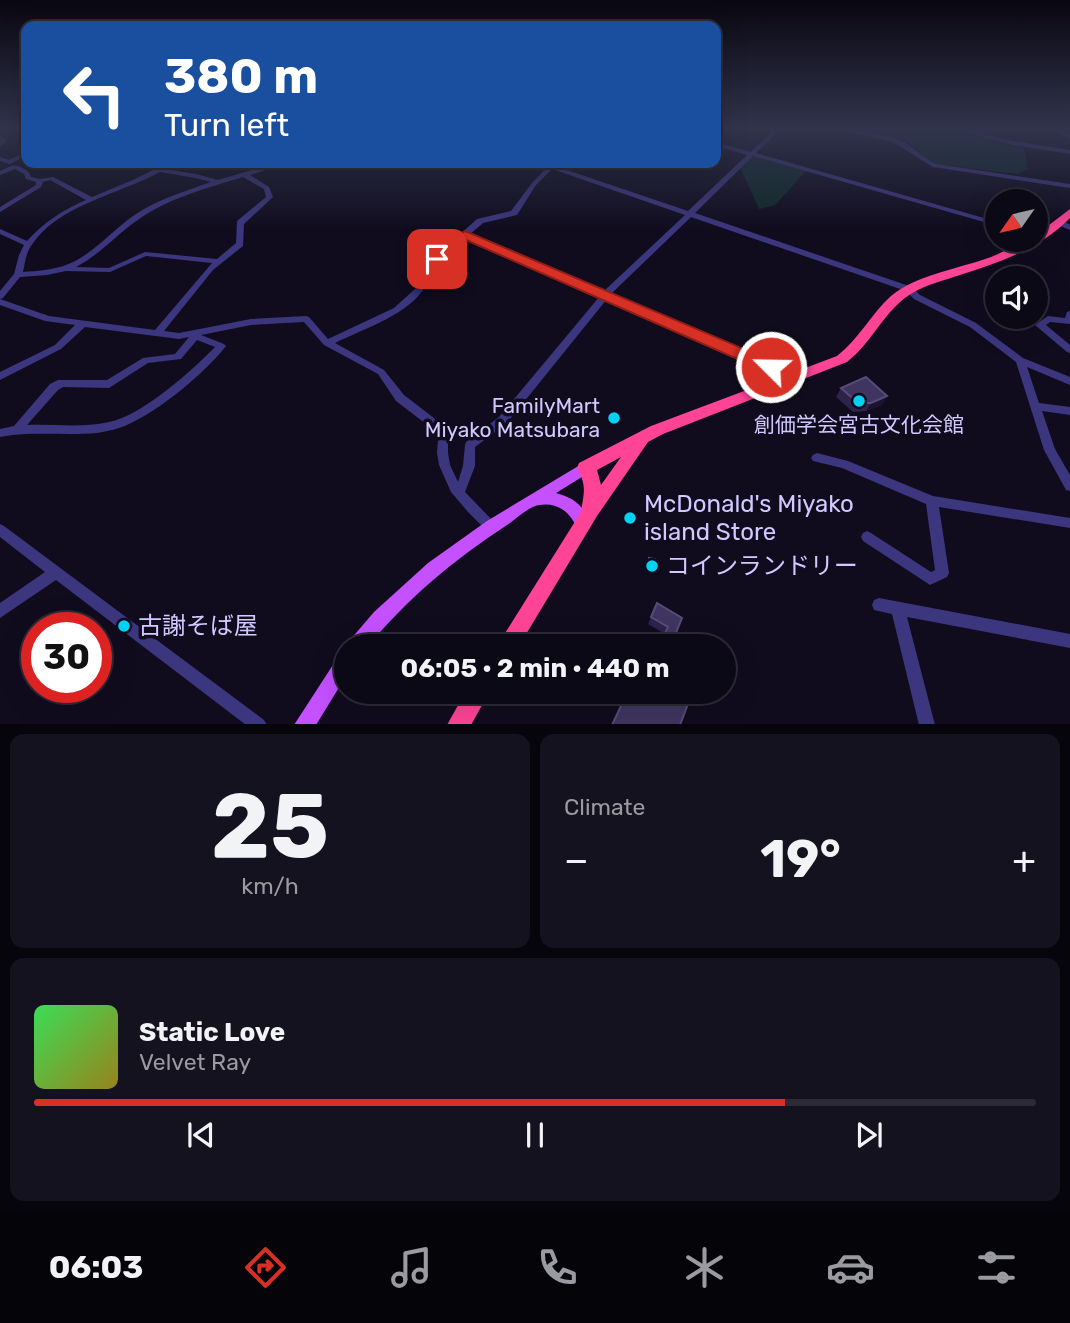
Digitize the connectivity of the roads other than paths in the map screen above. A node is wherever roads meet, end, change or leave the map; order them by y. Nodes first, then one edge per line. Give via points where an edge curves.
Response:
1 (15, 163) joint
2 (743, 163) edge
3 (783, 163) edge
4 (927, 163) edge
5 (162, 168) edge
6 (267, 168) edge
7 (551, 168) edge
8 (562, 168) edge
9 (159, 170) junction
10 (0, 173) edge
11 (245, 175) junction
12 (40, 181) junction
13 (218, 183) junction
14 (1070, 186) edge
15 (92, 200) junction
16 (0, 210) edge
17 (690, 214) junction
18 (985, 220) edge
19 (1067, 221) edge
20 (0, 231) edge
21 (1048, 232) edge
22 (465, 234) junction
23 (28, 244) junction
24 (1013, 252) edge
25 (218, 261) junction
26 (64, 268) junction
27 (18, 275) junction
28 (909, 289) junction
29 (605, 295) junction
30 (0, 296) edge
31 (0, 302) edge
32 (1070, 314) edge
33 (82, 324) junction
34 (158, 332) junction
35 (196, 335) junction
36 (1066, 342) edge
37 (327, 343) junction
38 (1070, 351) edge
39 (1020, 360) junction
40 (0, 376) edge
41 (794, 377) junction
42 (1070, 381) edge
43 (1035, 406) junction
44 (1070, 411) edge
45 (16, 431) junction
46 (0, 433) edge
47 (647, 434) junction
48 (817, 458) dead end
49 (585, 468) junction
50 (1070, 486) edge
51 (459, 494) junction
52 (534, 499) junction
53 (932, 501) junction
54 (586, 519) junction
55 (1070, 523) edge
56 (491, 527) junction
57 (0, 530) edge
58 (867, 537) dead end
59 (56, 572) junction
60 (879, 605) dead end
61 (898, 608) junction
62 (0, 611) edge
63 (367, 634) edge
64 (514, 634) edge
65 (1070, 641) edge
66 (334, 678) edge
67 (471, 704) edge
68 (259, 724) edge
69 (304, 724) edge
70 (458, 724) edge
71 (927, 724) edge

1 - 10 street
1 - 12 street via 28,178
2 - 17 street
3 - 18 street
4 - 14 street
5 - 9 street
6 - 11 street
7 - 22 street via 514,213 480,221
8 - 17 street
9 - 13 street via 199,175
9 - 15 street
11 - 13 street
11 - 25 street via 267,188 270,197 240,223 240,244
12 - 15 street via 55,178
12 - 16 street
13 - 26 street via 139,214 82,260
15 - 23 street via 49,224
17 - 28 street
17 - 29 street
19 - 21 highway
20 - 23 street
22 - 29 street
22 - 37 street via 423,272 420,289 397,310
23 - 27 street
24 - 28 highway
25 - 26 street via 145,254 110,270
25 - 34 street
26 - 27 street
27 - 30 street
28 - 39 street via 973,325
28 - 41 highway via 893,301 853,351
29 - 41 street
29 - 51 street via 503,420 470,445 469,466
31 - 33 street via 48,319
32 - 36 street via 1069,321 1048,319 1040,326
33 - 34 street
33 - 40 street via 52,351
34 - 35 street
35 - 37 street via 228,326 297,318 311,322
35 - 45 street via 178,357 146,360 109,384 74,381 54,387
35 - 45 street via 220,346 148,409 130,419 112,426
36 - 38 street
37 - 51 street via 377,368 400,398 430,421 443,439 445,470
39 - 42 street
39 - 43 street
41 - 47 highway
43 - 44 street
43 - 50 street via 1050,450
45 - 46 street
47 - 49 highway
47 - 54 highway
48 - 53 street via 844,464
49 - 52 main road
49 - 54 highway via 592,475 593,488
51 - 56 street
52 - 54 main road via 568,502
52 - 56 main road
53 - 55 street
53 - 58 street via 942,573 930,579
54 - 64 highway
56 - 63 main road via 408,587
57 - 59 street
59 - 62 street
59 - 68 street
60 - 61 street
61 - 65 street
61 - 71 street
66 - 69 main road
67 - 70 highway

